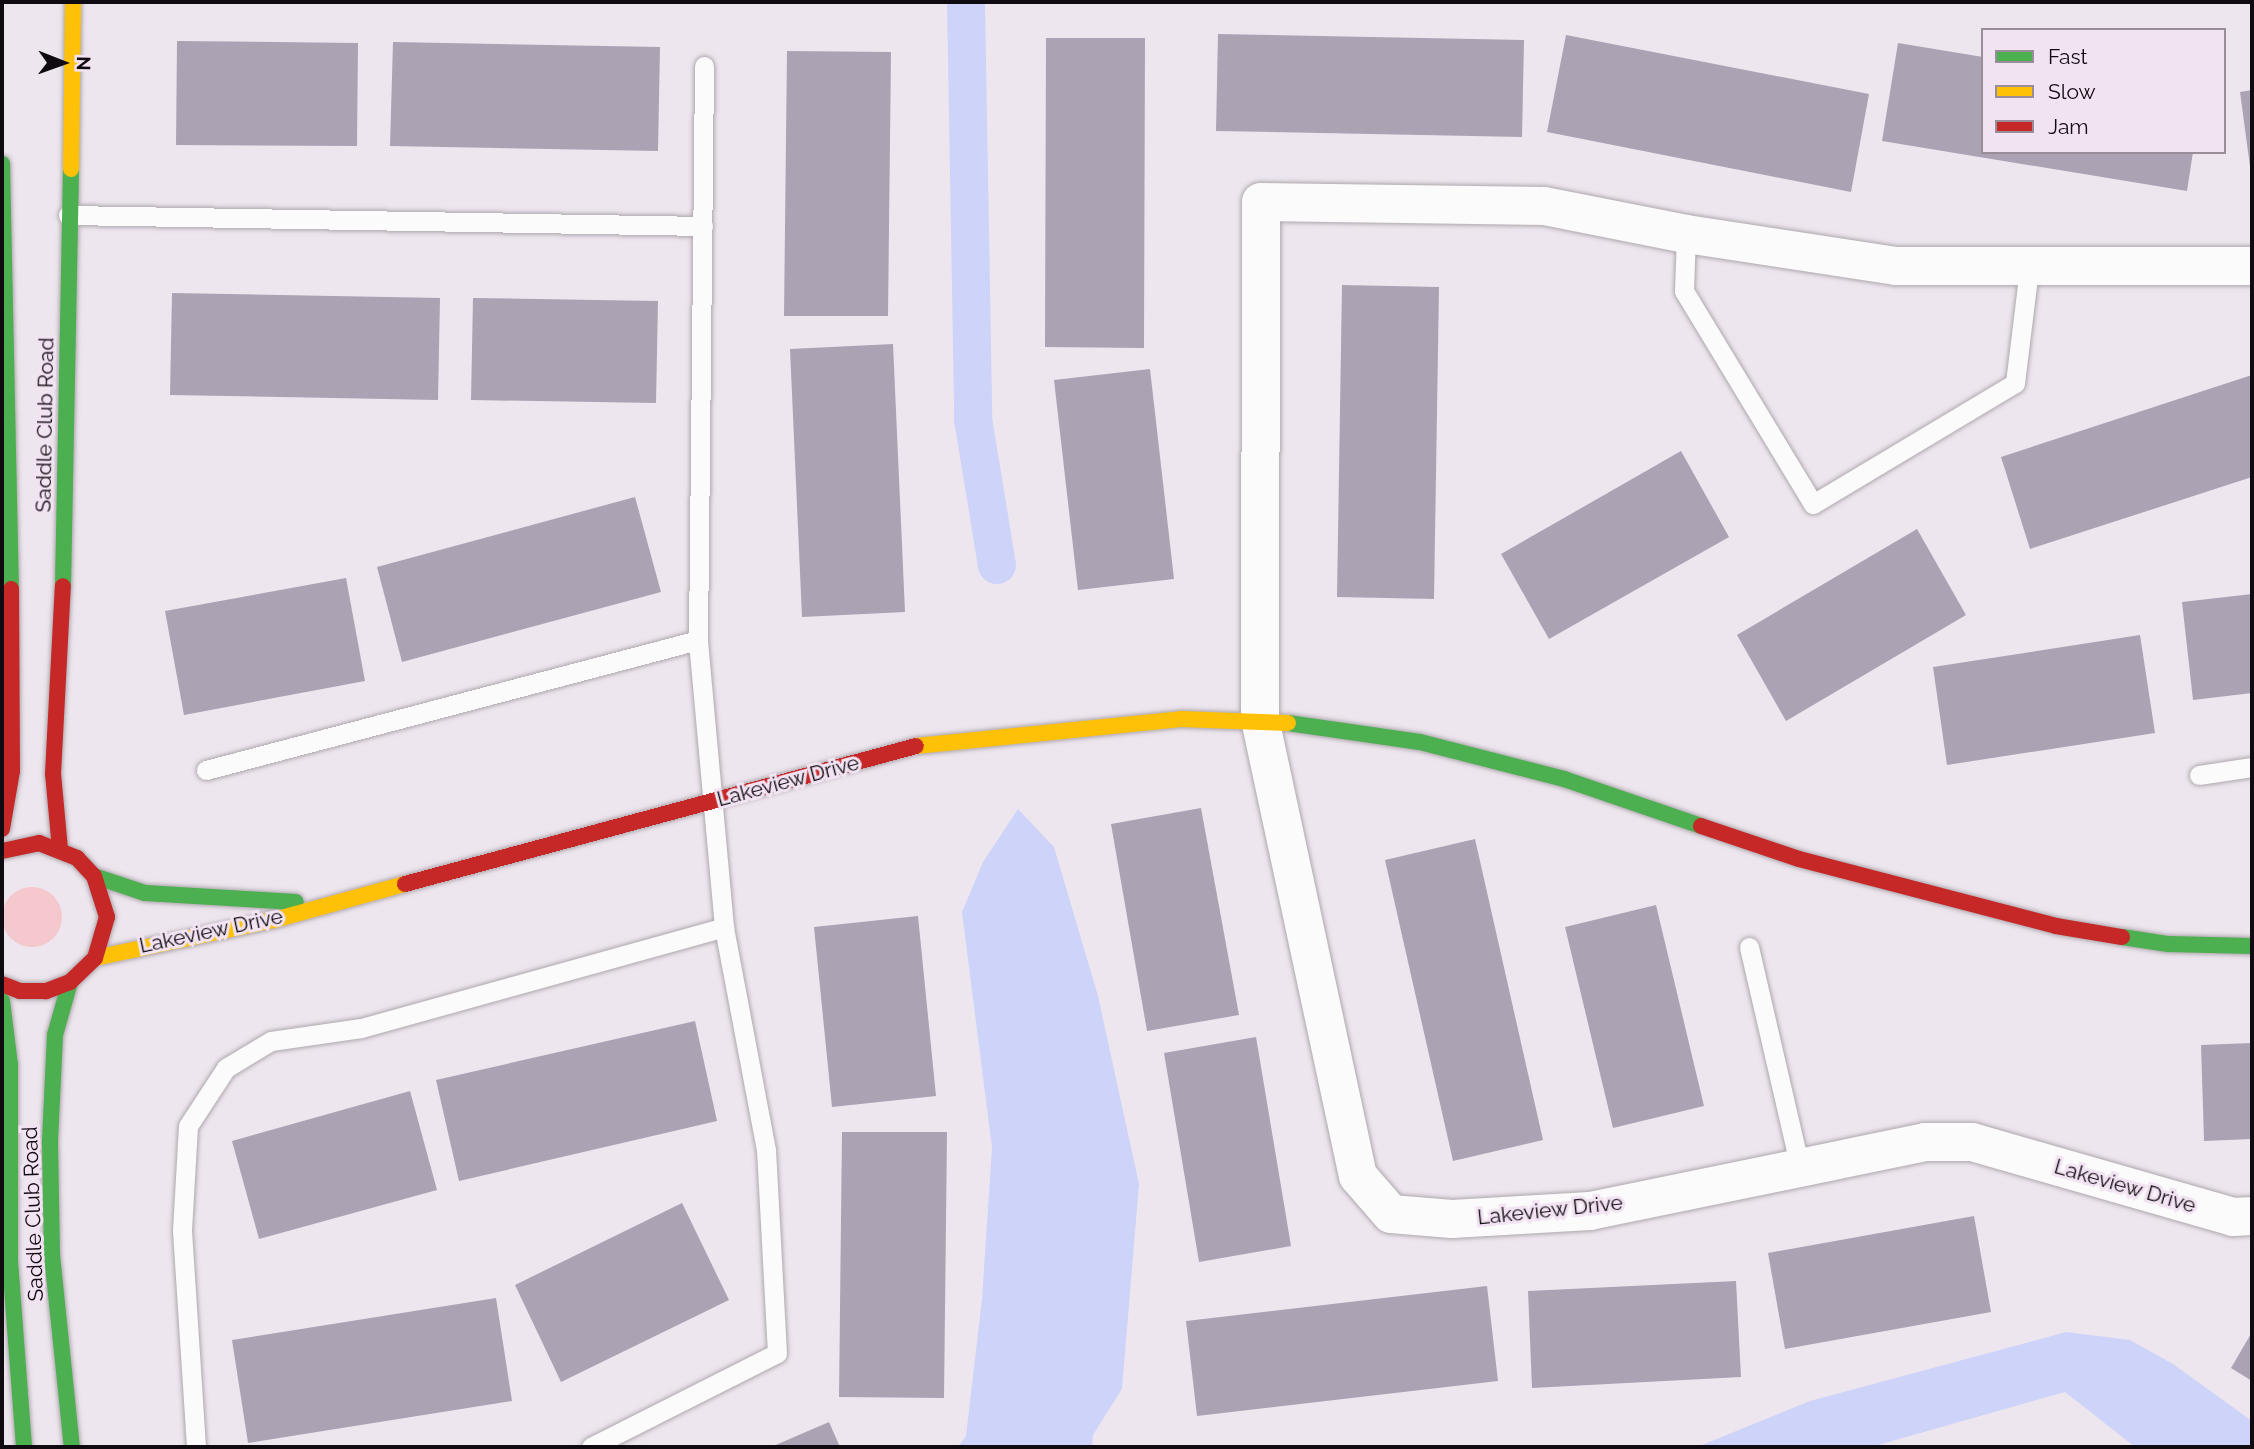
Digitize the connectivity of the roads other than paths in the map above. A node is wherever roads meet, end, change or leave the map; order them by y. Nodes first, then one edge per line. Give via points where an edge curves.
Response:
1 (73, 2) edge
2 (704, 66) dead end
3 (2, 164) edge
4 (68, 215) junction
5 (703, 226) junction
6 (1686, 234) junction
7 (2252, 266) edge
8 (2029, 269) junction
9 (698, 640) junction
10 (1260, 719) junction
11 (2252, 767) edge
12 (206, 770) dead end
13 (2199, 775) dead end
14 (713, 801) junction
15 (2, 829) edge
16 (60, 849) junction
17 (2, 851) edge
18 (94, 876) junction
19 (326, 903) junction
20 (724, 927) junction
21 (2252, 946) edge
22 (1749, 947) dead end
23 (95, 958) junction
24 (70, 982) junction
25 (2, 984) edge
26 (2, 1001) edge
27 (1800, 1168) junction
28 (2252, 1216) edge
29 (24, 1447) edge
30 (72, 1447) edge
31 (196, 1447) edge
32 (592, 1447) edge

1 - 4 street, Saddle Club Road
2 - 5 lane
3 - 15 street, Saddle Club Road via 13,710 12,771
4 - 5 lane
4 - 16 street, Saddle Club Road via 66,519 53,774
5 - 9 lane
6 - 8 street via 1896,266
6 - 8 lane via 1684,291 1813,504 2015,383
6 - 10 street via 1544,206 1261,202
7 - 8 street
9 - 12 lane
9 - 14 lane
10 - 14 street, Lakeview Drive via 1181,719 922,744
10 - 21 street, Lakeview Drive via 1420,742 1564,779 1799,859 2056,926 2168,944
10 - 27 street, Lakeview Drive via 1358,1177 1391,1214 1452,1219 1590,1211
11 - 13 lane
14 - 19 street, Lakeview Drive
14 - 20 lane
16 - 17 street via 39,843
16 - 18 street
18 - 19 street, Lakeview Drive via 145,893
18 - 23 street via 107,917
19 - 23 street, Lakeview Drive via 223,933 158,942
20 - 31 lane via 361,1028 271,1041 226,1068 188,1126 182,1230
20 - 32 lane via 766,1150 777,1353
22 - 27 lane
23 - 24 street
24 - 25 street via 46,991
24 - 30 street, Saddle Club Road via 55,1035 50,1142 52,1255
26 - 29 street, Saddle Club Road via 10,1065 10,1262
27 - 28 street, Lakeview Drive via 1925,1142 1972,1142 2233,1217

